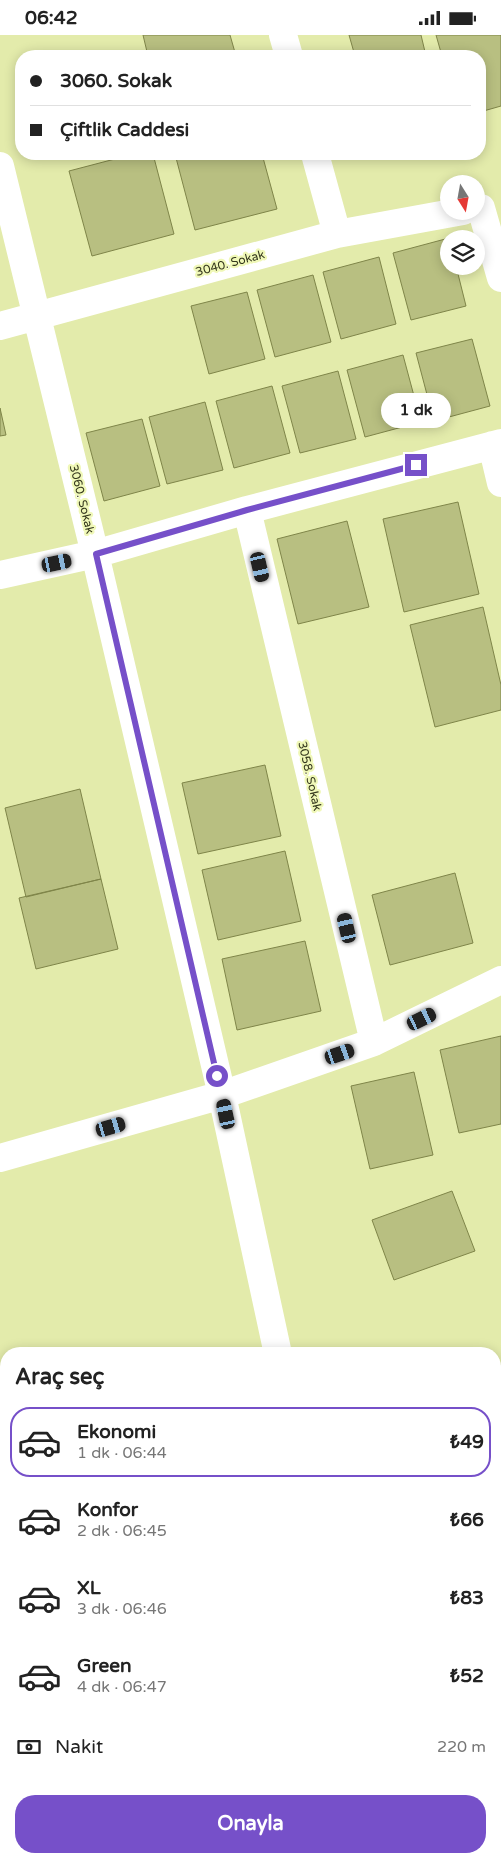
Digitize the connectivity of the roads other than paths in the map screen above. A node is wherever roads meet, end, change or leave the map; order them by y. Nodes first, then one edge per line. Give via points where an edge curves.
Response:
1 (284, 35) edge
2 (288, 50) edge
3 (317, 160) edge
4 (0, 166) edge
5 (440, 215) edge
6 (484, 220) edge
7 (337, 234) junction
8 (501, 278) edge
9 (36, 316) junction
10 (0, 326) edge
11 (496, 444) edge
12 (501, 483) edge
13 (247, 510) junction
14 (96, 554) junction
15 (0, 575) edge
16 (501, 980) edge
17 (374, 1042) junction
18 (222, 1095) junction
19 (0, 1158) edge
20 (276, 1347) edge

1 - 2 street
3 - 7 street
4 - 9 street, 3060. Sokak
5 - 7 street, 3040. Sokak
6 - 8 street
7 - 9 street, 3040. Sokak
9 - 10 street, 3040. Sokak
9 - 14 street, 3060. Sokak
11 - 12 street
11 - 13 street
13 - 14 street
13 - 17 street, 3058. Sokak
14 - 15 street
14 - 18 street, 3060. Sokak
16 - 17 street
17 - 18 street
18 - 19 street
18 - 20 street, 3060. Sokak

